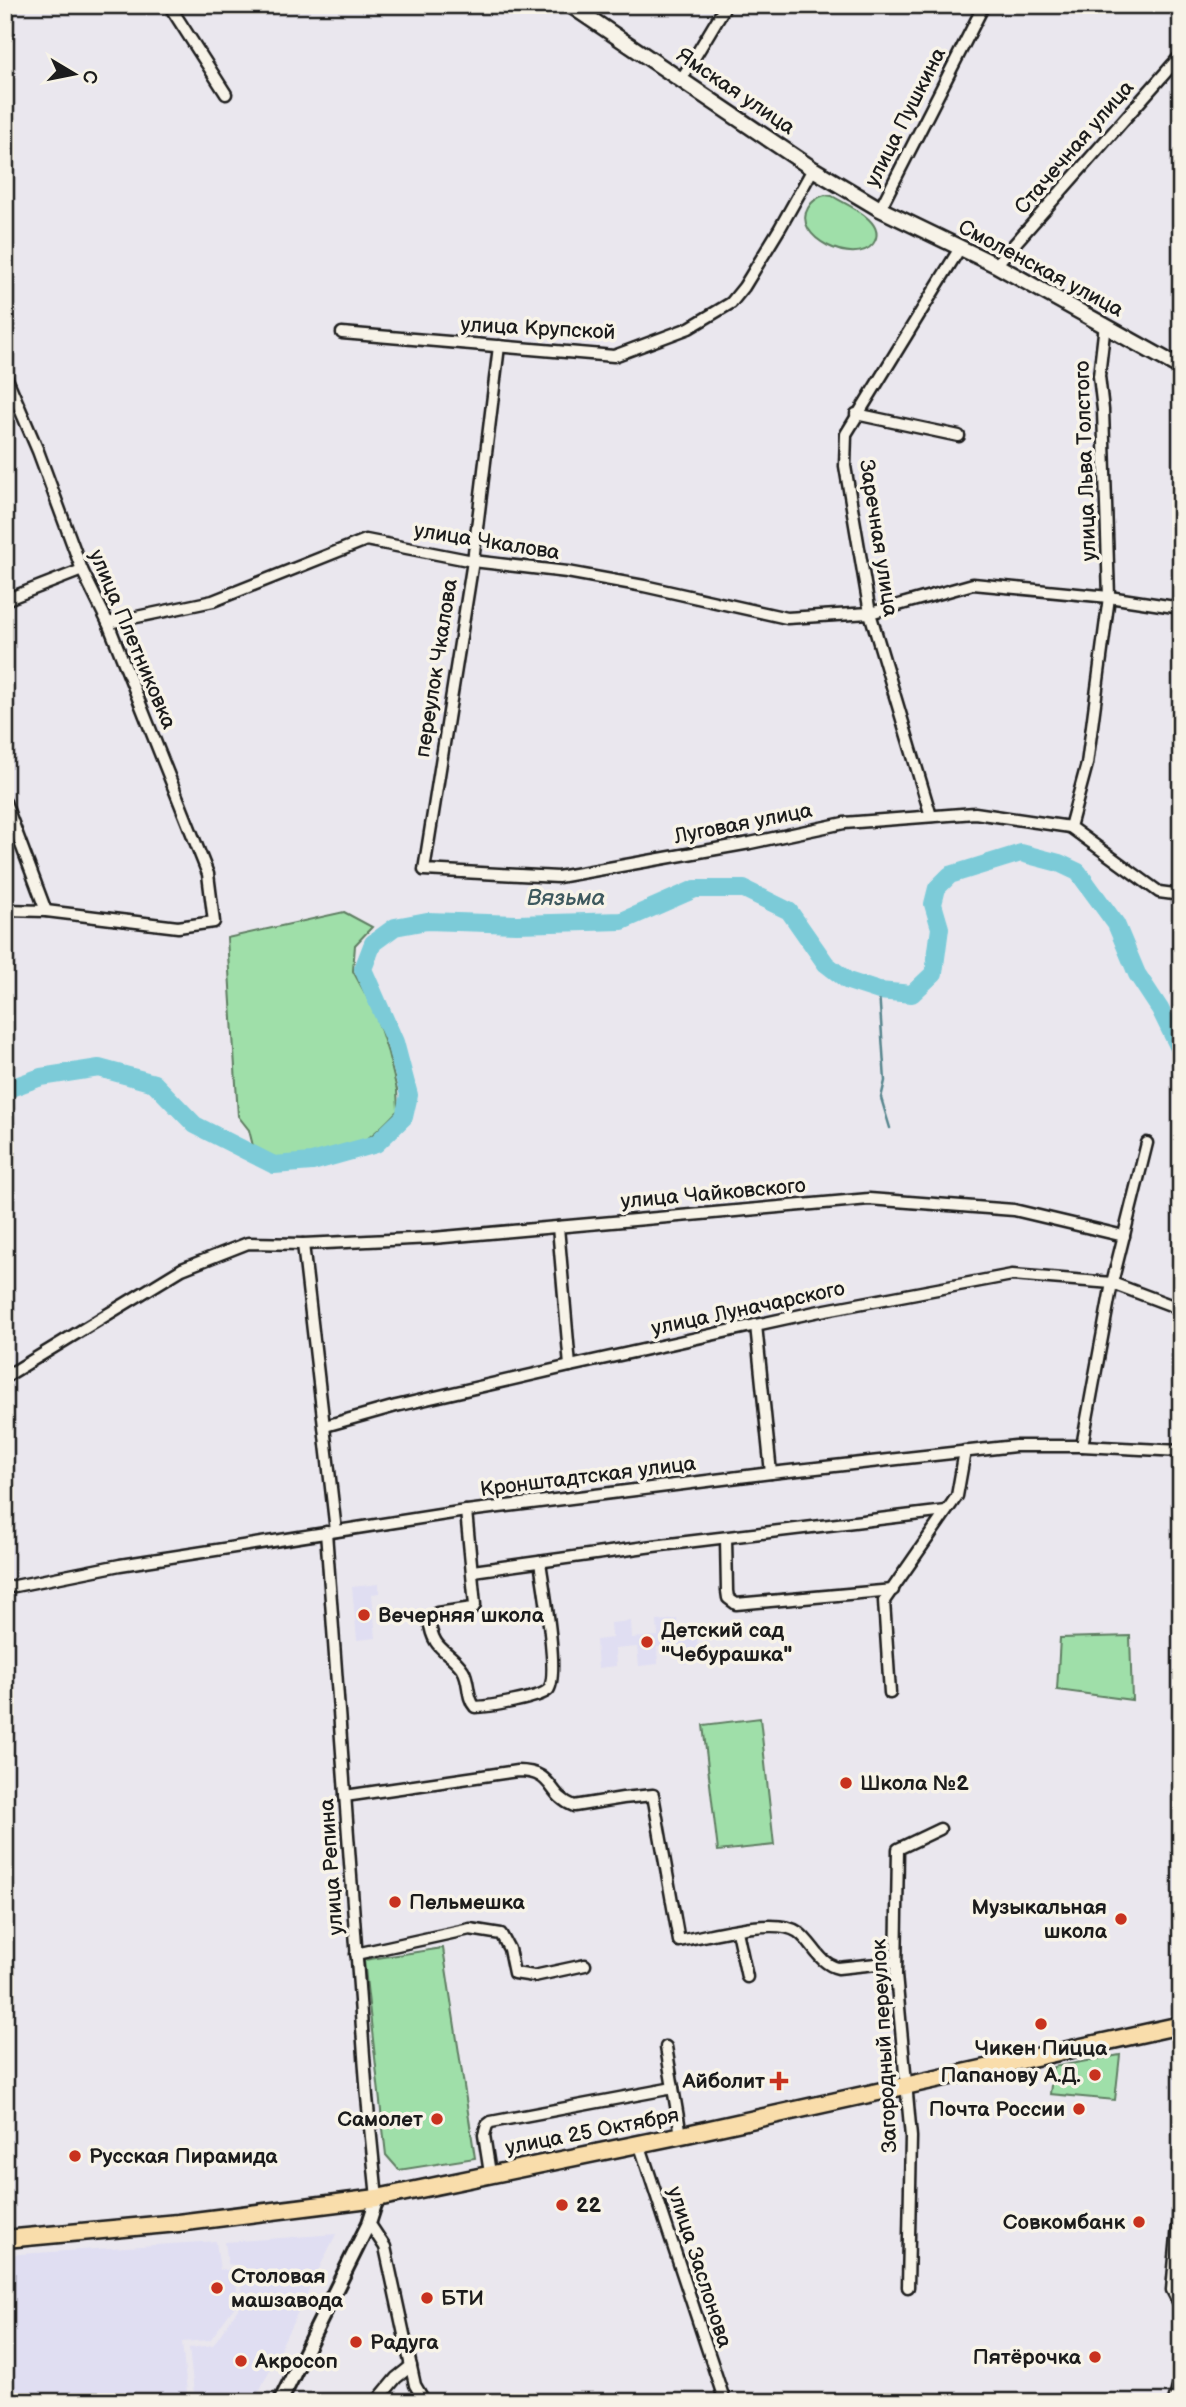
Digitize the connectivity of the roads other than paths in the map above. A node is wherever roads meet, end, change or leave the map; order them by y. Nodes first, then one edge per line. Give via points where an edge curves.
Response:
1 (169, 5) edge
2 (570, 5) edge
3 (726, 5) edge
4 (984, 5) edge
5 (1181, 55) edge
6 (681, 80) junction
7 (226, 94) dead end
8 (813, 169) junction
9 (880, 209) junction
10 (960, 248) junction
11 (996, 265) junction
12 (1105, 324) junction
13 (342, 333) dead end
14 (499, 346) junction
15 (1181, 368) edge
16 (5, 374) edge
17 (856, 414) junction
18 (959, 436) dead end
19 (473, 561) junction
20 (82, 570) junction
21 (1109, 597) junction
22 (5, 600) edge
23 (1181, 608) edge
24 (870, 613) junction
25 (108, 623) junction
26 (5, 802) edge
27 (931, 816) junction
28 (1070, 827) junction
29 (424, 870) joint
30 (1181, 895) edge
31 (5, 909) edge
32 (46, 911) junction
33 (1147, 1143) dead end
34 (558, 1227) junction
35 (1124, 1236) junction
36 (303, 1244) junction
37 (1112, 1283) junction
38 (1181, 1308) edge
39 (756, 1325) junction
40 (570, 1366) junction
41 (5, 1377) edge
42 (325, 1426) junction
43 (1082, 1447) junction
44 (965, 1451) junction
45 (1181, 1451) edge
46 (771, 1473) junction
47 (466, 1511) junction
48 (946, 1511) junction
49 (331, 1532) junction
50 (726, 1538) junction
51 (540, 1562) junction
52 (473, 1571) junction
53 (5, 1588) edge
54 (893, 1590) junction
55 (890, 1693) dead end
56 (345, 1796) junction
57 (940, 1829) dead end
58 (737, 1931) junction
59 (356, 1954) junction
60 (896, 1962) junction
61 (585, 1965) dead end
62 (747, 1977) dead end
63 (1181, 2025) edge
64 (666, 2047) dead end
65 (905, 2085) junction
66 (673, 2088) junction
67 (681, 2135) junction
68 (639, 2143) junction
69 (490, 2174) junction
70 (1181, 2193) edge
71 (377, 2198) junction
72 (369, 2222) junction
73 (5, 2239) edge
74 (908, 2287) dead end
75 (1181, 2307) edge
76 (411, 2366) junction
77 (1181, 2376) edge
78 (280, 2402) edge
79 (376, 2402) edge
80 (425, 2402) edge
81 (725, 2402) edge
82 (1174, 2402) edge

1 - 7 street
2 - 6 main road, Ямская улица
3 - 6 street
4 - 9 street, улица Пушкина
5 - 11 street, Стачечная улица
6 - 8 main road, Ямская улица
8 - 9 main road, Ямская улица
8 - 14 street, улица Крупской via 744,287 731,303 688,328 614,356
9 - 10 main road, Смоленская улица
10 - 11 main road, Смоленская улица
10 - 17 street, Заречная улица
11 - 12 main road, Смоленская улица
12 - 15 main road, Смоленская улица
12 - 21 street, улица Льва Толстого via 1099,376
13 - 14 street, улица Крупской
14 - 19 street, переулок Чкалова
16 - 20 street, улица Плетниковка
17 - 18 street
17 - 24 street, Заречная улица via 845,434 845,466
19 - 24 street, улица Чкалова via 580,575 787,618
19 - 25 street, улица Чкалова via 366,540 213,601
19 - 29 street, переулок Чкалова
20 - 22 street
20 - 25 street, улица Плетниковка
21 - 23 street
21 - 24 street via 973,584
21 - 28 street, улица Льва Толстого via 1087,764
24 - 27 street, Заречная улица
25 - 32 street, улица Плетниковка via 208,874 215,922 178,927
26 - 32 street
27 - 28 street, Луговая улица via 975,813
27 - 29 street, Луговая улица via 844,823 558,877
28 - 30 street via 1159,892
31 - 32 street
33 - 35 street
34 - 35 street, улица Чайковского via 869,1199 1014,1210
34 - 36 street, улица Чайковского
34 - 40 street
35 - 37 street
36 - 41 street, улица Чайковского via 247,1243 182,1269
36 - 42 street, улица Репина
37 - 38 street, улица Луначарского
37 - 39 street, улица Луначарского via 1012,1275
37 - 43 street
39 - 40 street, улица Луначарского
39 - 46 street
40 - 42 street, улица Луначарского
42 - 49 street, улица Репина
43 - 44 street, Кронштадтская улица
43 - 45 street, Кронштадтская улица
44 - 46 street, Кронштадтская улица
44 - 48 street via 957,1496
46 - 47 street, Кронштадтская улица
47 - 49 street, Кронштадтская улица
47 - 52 street
48 - 50 street
48 - 54 street
49 - 53 street, Кронштадтская улица
49 - 56 street, улица Репина
50 - 51 street
50 - 54 street via 728,1598 736,1604
51 - 52 street
51 - 52 street via 550,1637 550,1687 542,1694 480,1707 472,1703 461,1668 433,1639 429,1619 437,1613 473,1608 477,1600
54 - 55 street via 884,1601
56 - 58 street via 517,1771 547,1778 558,1797 574,1806 653,1795 679,1941
56 - 59 street, улица Репина
57 - 60 street, Загородный переулок via 898,1849
58 - 60 street via 786,1926 829,1966 838,1968
58 - 62 street
59 - 61 street via 470,1929 501,1934 514,1973 534,1976
59 - 71 street, улица Репина
60 - 65 street, Загородный переулок
63 - 65 main road, улица 25 Октября
64 - 66 street
65 - 67 main road, улица 25 Октября
65 - 74 street, Загородный переулок via 911,2137
66 - 67 street
66 - 69 street via 491,2122 484,2135
67 - 68 main road, улица 25 Октября
68 - 69 main road, улица 25 Октября
68 - 81 street, улица Заслонова
69 - 71 main road, улица 25 Октября
70 - 75 street via 1172,2290
71 - 72 street
71 - 73 main road, улица 25 Октября
72 - 76 street via 385,2247
72 - 78 street
76 - 79 street
76 - 80 street
77 - 82 street

